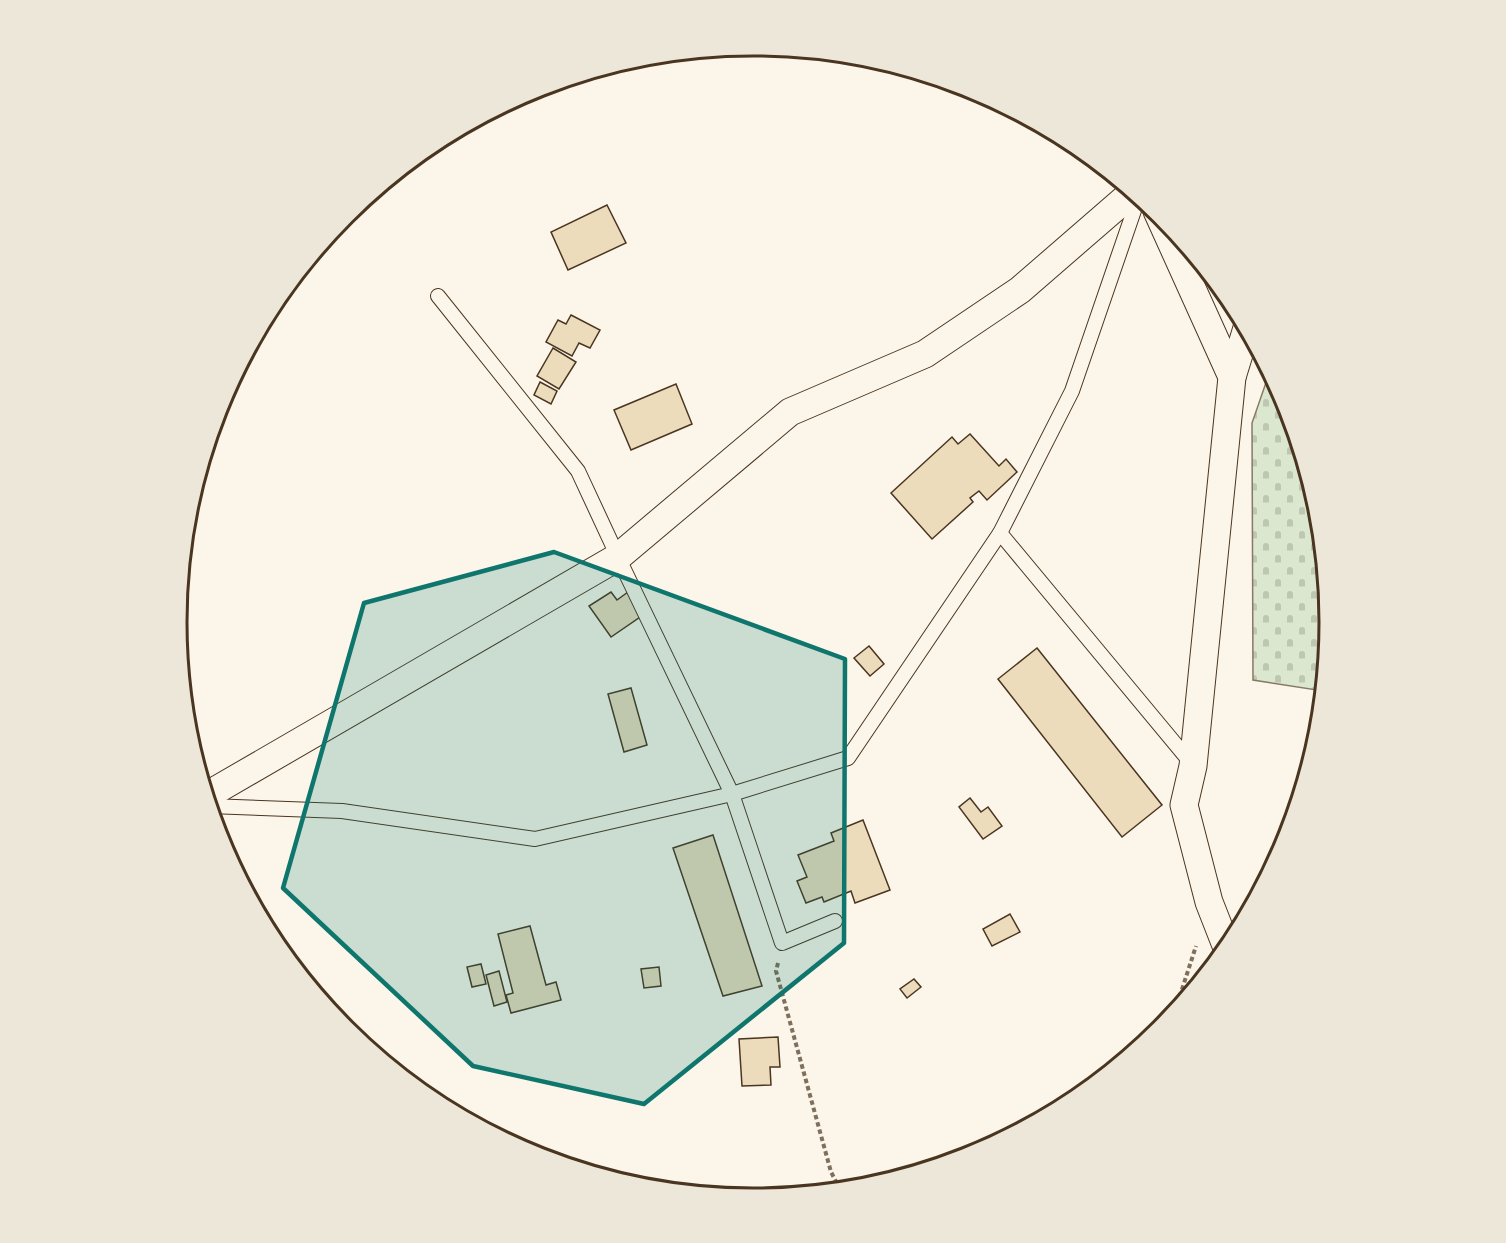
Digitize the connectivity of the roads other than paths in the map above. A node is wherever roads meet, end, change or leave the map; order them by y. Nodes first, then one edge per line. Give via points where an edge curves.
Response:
1 (1127, 197) edge
2 (1136, 205) edge
3 (1169, 238) edge
4 (438, 296) dead end
5 (1243, 340) edge
6 (1232, 377) junction
7 (1000, 533) junction
8 (618, 557) junction
9 (1193, 766) junction
10 (213, 792) edge
11 (732, 794) junction
12 (218, 806) edge
13 (835, 921) dead end
14 (1223, 938) edge

1 - 8 street via 1020,290 925,354 790,412
2 - 7 lane via 1072,391
3 - 6 street
4 - 8 lane via 578,471
5 - 6 street
6 - 9 street
7 - 9 lane
7 - 11 lane via 848,758
8 - 10 street
8 - 11 lane
9 - 14 street via 1184,805 1209,902
11 - 12 lane via 535,839 342,811
11 - 13 lane via 782,943

